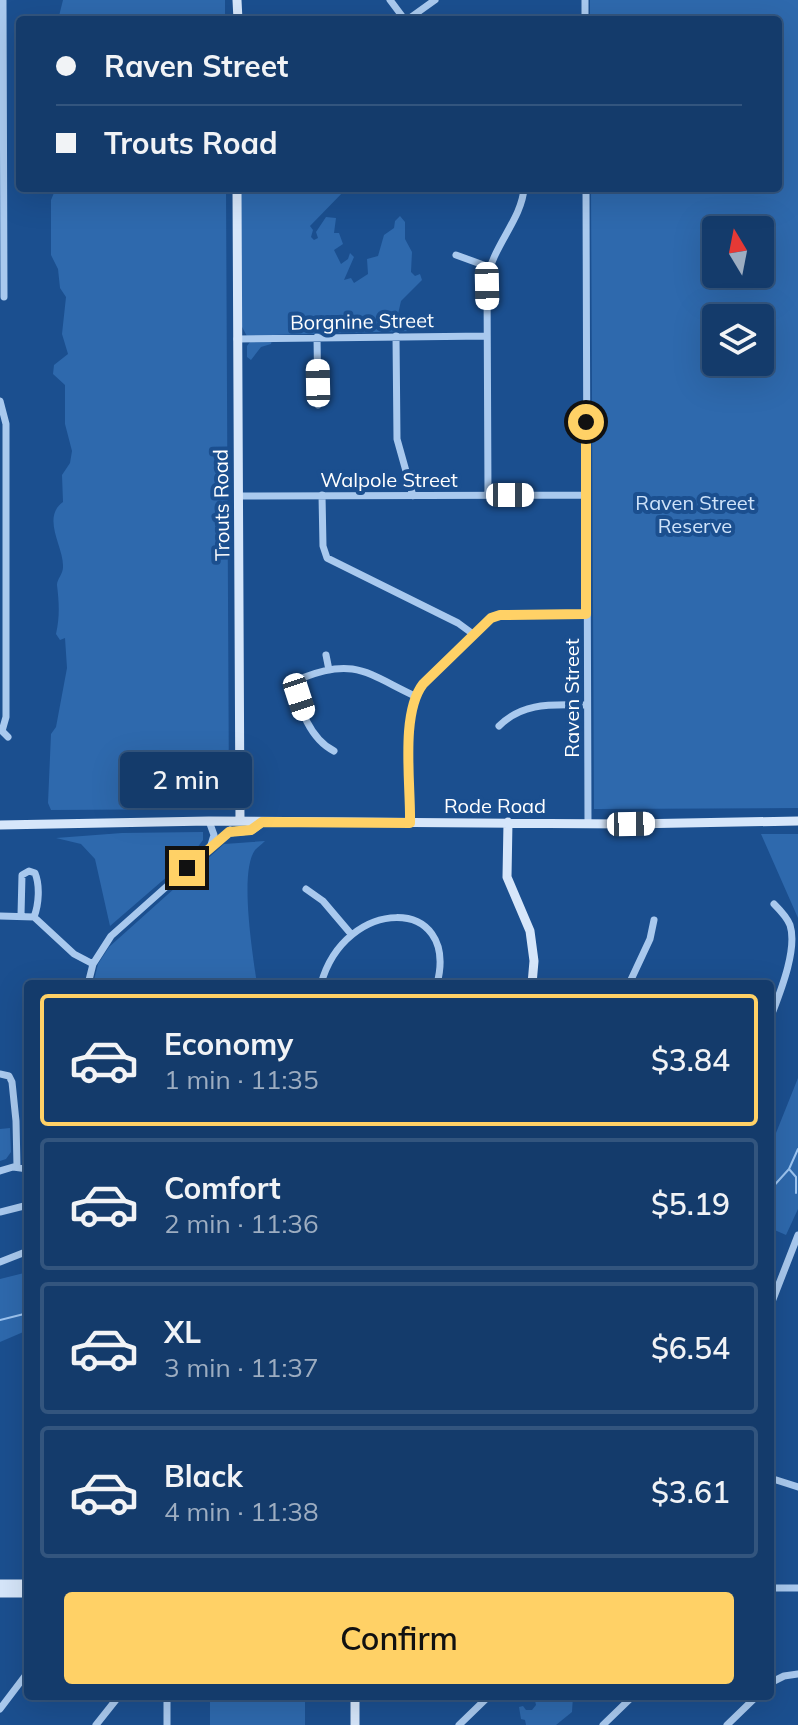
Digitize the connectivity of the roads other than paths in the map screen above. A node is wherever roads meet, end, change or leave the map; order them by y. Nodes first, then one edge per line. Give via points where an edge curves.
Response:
1 (3, 0) edge
2 (390, 0) edge
3 (435, 0) edge
4 (403, 16) edge
5 (412, 16) edge
6 (2, 185) edge
7 (237, 192) edge
8 (523, 192) edge
9 (586, 192) edge
10 (456, 255) dead end
11 (489, 267) junction
12 (4, 297) dead end
13 (396, 336) junction
14 (487, 336) junction
15 (317, 337) junction
16 (237, 339) junction
17 (0, 401) edge
18 (318, 405) dead end
19 (322, 495) junction
20 (488, 495) junction
21 (586, 495) junction
22 (239, 496) junction
23 (413, 496) junction
24 (3, 560) edge
25 (586, 614) junction
26 (473, 634) junction
27 (326, 655) dead end
28 (329, 670) junction
29 (415, 696) junction
30 (587, 705) junction
31 (499, 726) dead end
32 (3, 734) edge
33 (334, 751) dead end
34 (209, 821) junction
35 (236, 821) junction
36 (798, 821) edge
37 (262, 822) junction
38 (508, 822) junction
39 (410, 823) junction
40 (588, 823) junction
41 (0, 825) edge
42 (229, 832) junction
43 (210, 848) junction
44 (306, 889) dead end
45 (774, 904) dead end
46 (21, 915) junction
47 (0, 916) edge
48 (34, 917) junction
49 (654, 920) dead end
50 (351, 934) junction
51 (93, 964) junction
52 (89, 980) edge
53 (322, 980) edge
54 (438, 980) edge
55 (532, 980) edge
56 (631, 980) edge
57 (774, 1009) edge
58 (0, 1074) edge
59 (17, 1167) junction
60 (24, 1168) edge
61 (0, 1171) edge
62 (24, 1206) edge
63 (0, 1212) edge
64 (798, 1235) edge
65 (24, 1253) edge
66 (0, 1262) edge
67 (774, 1297) edge
68 (774, 1479) edge
69 (798, 1487) edge
70 (0, 1584) edge
71 (24, 1584) edge
72 (774, 1588) edge
73 (798, 1588) edge
74 (0, 1593) edge
75 (24, 1593) edge
76 (798, 1674) edge
77 (24, 1677) edge
78 (774, 1681) edge
79 (116, 1700) edge
80 (167, 1700) edge
81 (355, 1700) edge
82 (485, 1700) edge
83 (629, 1700) edge
84 (753, 1700) edge
85 (0, 1709) edge
86 (730, 1724) edge
87 (96, 1725) edge
88 (167, 1725) edge
89 (355, 1725) edge
90 (459, 1725) edge
91 (603, 1725) edge

1 - 6 street
2 - 4 street
3 - 5 street
6 - 12 street
7 - 16 street, Trouts Road
8 - 11 street
9 - 21 street, Raven Street
10 - 11 street
11 - 14 street
13 - 14 street, Borgnine Street
13 - 15 street, Borgnine Street
13 - 23 street via 397,446
14 - 20 street
15 - 16 street, Borgnine Street
15 - 18 street
16 - 22 street, Trouts Road
17 - 24 street via 6,424
19 - 22 street, Walpole Street
19 - 23 street, Walpole Street
19 - 26 street via 327,558
20 - 21 street, Walpole Street
20 - 23 street, Walpole Street
21 - 25 street, Raven Street
22 - 35 street, Trouts Road
24 - 32 street
25 - 26 street via 500,615
25 - 30 street, Raven Street
26 - 29 street
27 - 28 street
28 - 29 street via 357,668
28 - 33 street via 302,678 297,688 310,727 320,743
29 - 39 street via 410,714
30 - 31 street via 527,707
30 - 40 street, Raven Street
34 - 35 street, Rode Road
34 - 41 street, Rode Road
34 - 43 street via 214,835
35 - 37 street, Rode Road
35 - 42 street, Trouts Road
36 - 40 street, Rode Road
37 - 39 street, Rode Road
37 - 42 street via 251,830
38 - 39 street, Rode Road
38 - 40 street, Rode Road
38 - 55 street via 507,877 530,931
42 - 43 street, Trouts Road
43 - 51 street, Trouts Road via 111,936
44 - 50 street
45 - 57 street via 789,924 791,938
46 - 47 street
46 - 48 street
46 - 48 street via 22,875 29,871 37,879
48 - 51 street via 74,954
49 - 56 street
50 - 53 street via 331,957
50 - 54 street via 388,918 416,922 438,948
51 - 52 street, Trouts Road
58 - 59 street via 12,1082
59 - 60 street
59 - 61 street
62 - 63 street
64 - 67 street
65 - 66 street
68 - 69 street
70 - 71 street
72 - 73 street
74 - 75 street
76 - 78 street
77 - 85 street
79 - 87 street
80 - 88 street
81 - 89 street
82 - 90 street
83 - 91 street
84 - 86 street

